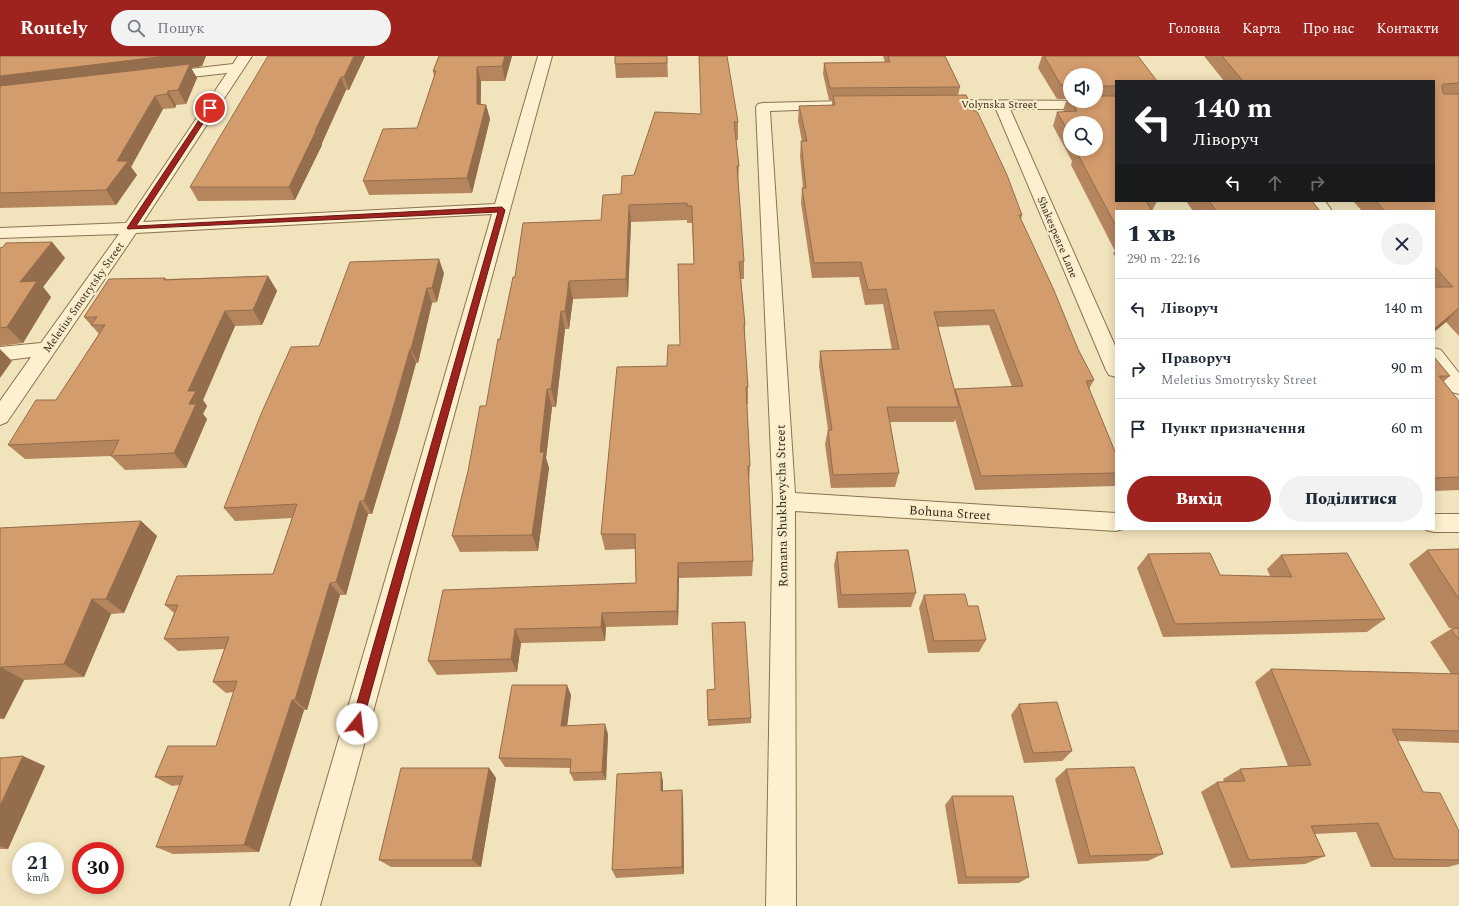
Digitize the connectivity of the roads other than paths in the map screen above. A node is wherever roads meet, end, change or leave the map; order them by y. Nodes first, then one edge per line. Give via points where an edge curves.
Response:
1 (545, 56) edge
2 (241, 62) edge
3 (150, 78) edge
4 (930, 104) edge
5 (1001, 104) junction
6 (859, 105) edge
7 (1115, 105) edge
8 (1317, 202) edge
9 (502, 210) junction
10 (1323, 210) edge
11 (131, 228) junction
12 (0, 233) edge
13 (47, 349) junction
14 (0, 354) edge
15 (1435, 356) edge
16 (1115, 368) edge
17 (1459, 387) edge
18 (0, 417) edge
19 (784, 501) junction
20 (1115, 522) edge
21 (1435, 523) edge
22 (1459, 523) edge
23 (305, 906) edge
24 (781, 906) edge

1 - 9 street
2 - 3 street
2 - 11 street, Meletius Smotrytsky Street
4 - 5 street, Volynska Street
5 - 7 street, Volynska Street
5 - 16 street, Shakespeare Lane
6 - 19 street, Romana Shukhevycha Street via 763,107
8 - 10 street
9 - 11 street
9 - 23 street
11 - 12 street
11 - 13 street, Meletius Smotrytsky Street
13 - 14 street
13 - 18 street, Meletius Smotrytsky Street
15 - 17 street
19 - 20 street, Bohuna Street
19 - 24 street, Romana Shukhevycha Street
21 - 22 street

